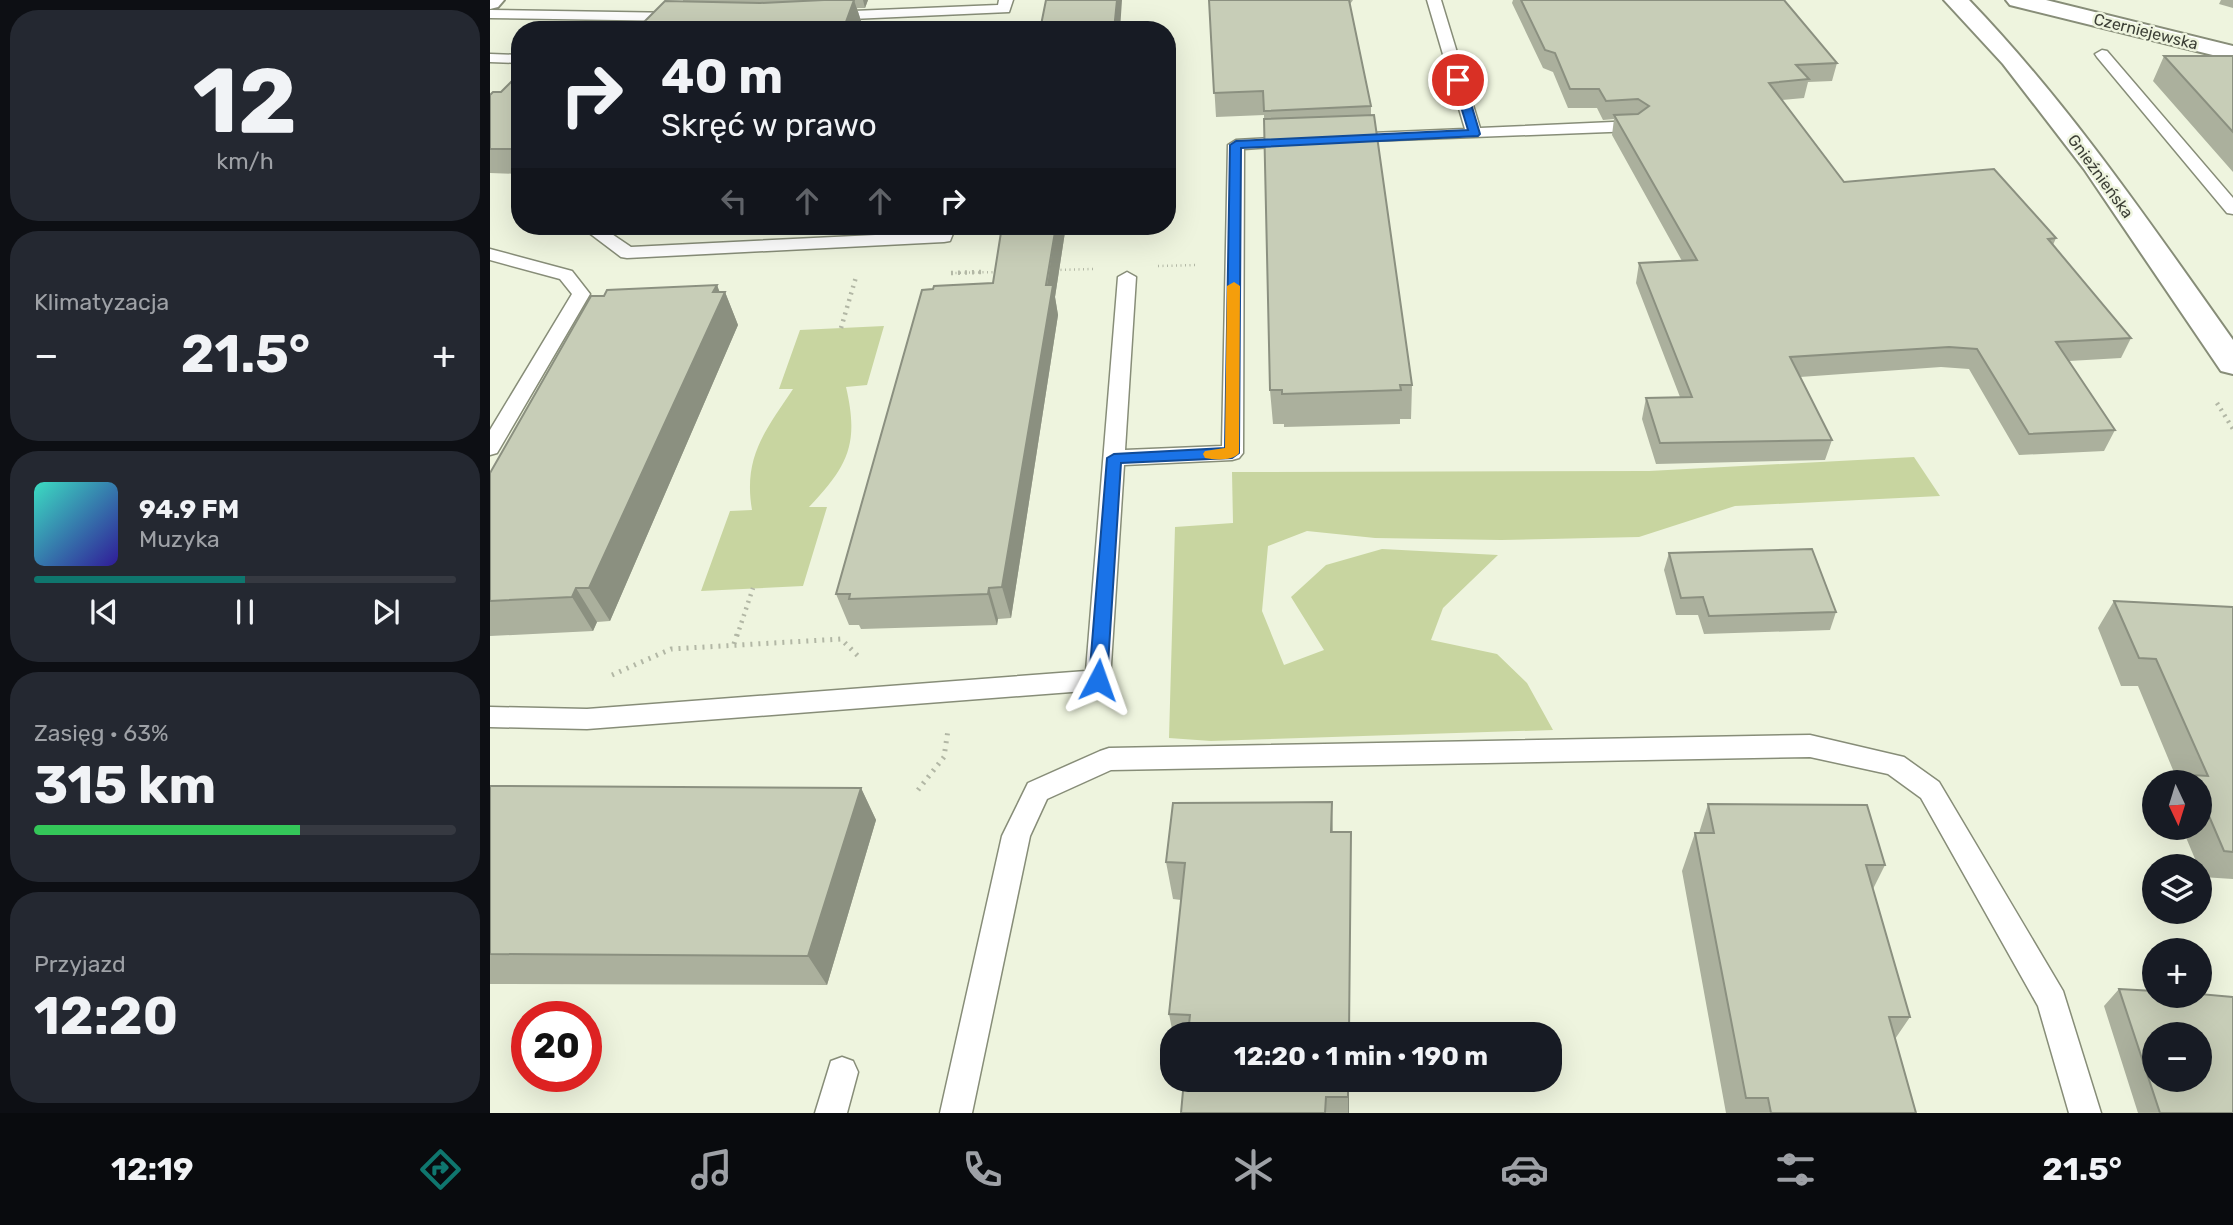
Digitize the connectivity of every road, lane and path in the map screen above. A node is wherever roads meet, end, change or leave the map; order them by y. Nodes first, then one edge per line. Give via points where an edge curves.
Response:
1 (1006, 0) edge
2 (1434, 0) edge
3 (1956, 0) edge
4 (2018, 0) edge
5 (927, 6) edge
6 (490, 15) edge
7 (820, 16) edge
8 (700, 18) edge
9 (2233, 53) edge
10 (2102, 54) dead end
11 (490, 59) edge
12 (511, 59) edge
13 (1635, 126) edge
14 (1474, 134) junction
15 (2233, 209) edge
16 (602, 235) edge
17 (945, 235) edge
18 (490, 254) edge
19 (857, 276) dead end
20 (1127, 277) dead end
21 (841, 328) dead end
22 (2233, 364) edge
23 (490, 448) edge
24 (1114, 458) junction
25 (753, 588) dead end
26 (734, 644) junction
27 (864, 662) dead end
28 (603, 679) dead end
29 (490, 717) edge
30 (842, 1072) dead end
31 (831, 1113) edge
32 (956, 1113) edge
33 (2085, 1113) edge

1 - 5 lane via 1004,9
2 - 14 lane
3 - 22 street, Gnieźnieńska via 2012,59 2094,164
4 - 9 street, Czerniejewska
5 - 7 lane
6 - 8 lane
10 - 15 lane
11 - 12 lane
13 - 14 lane
14 - 24 lane via 1236,145 1232,453
16 - 17 lane via 627,253
18 - 23 lane via 566,275 581,294
19 - 21 path
20 - 24 lane
24 - 29 lane via 1098,680 587,719
25 - 26 path
26 - 27 path via 841,639
26 - 28 path via 671,649
30 - 31 lane
32 - 33 lane via 1016,836 1037,791 1108,759 1810,746 1895,765 1930,790 2052,1001

